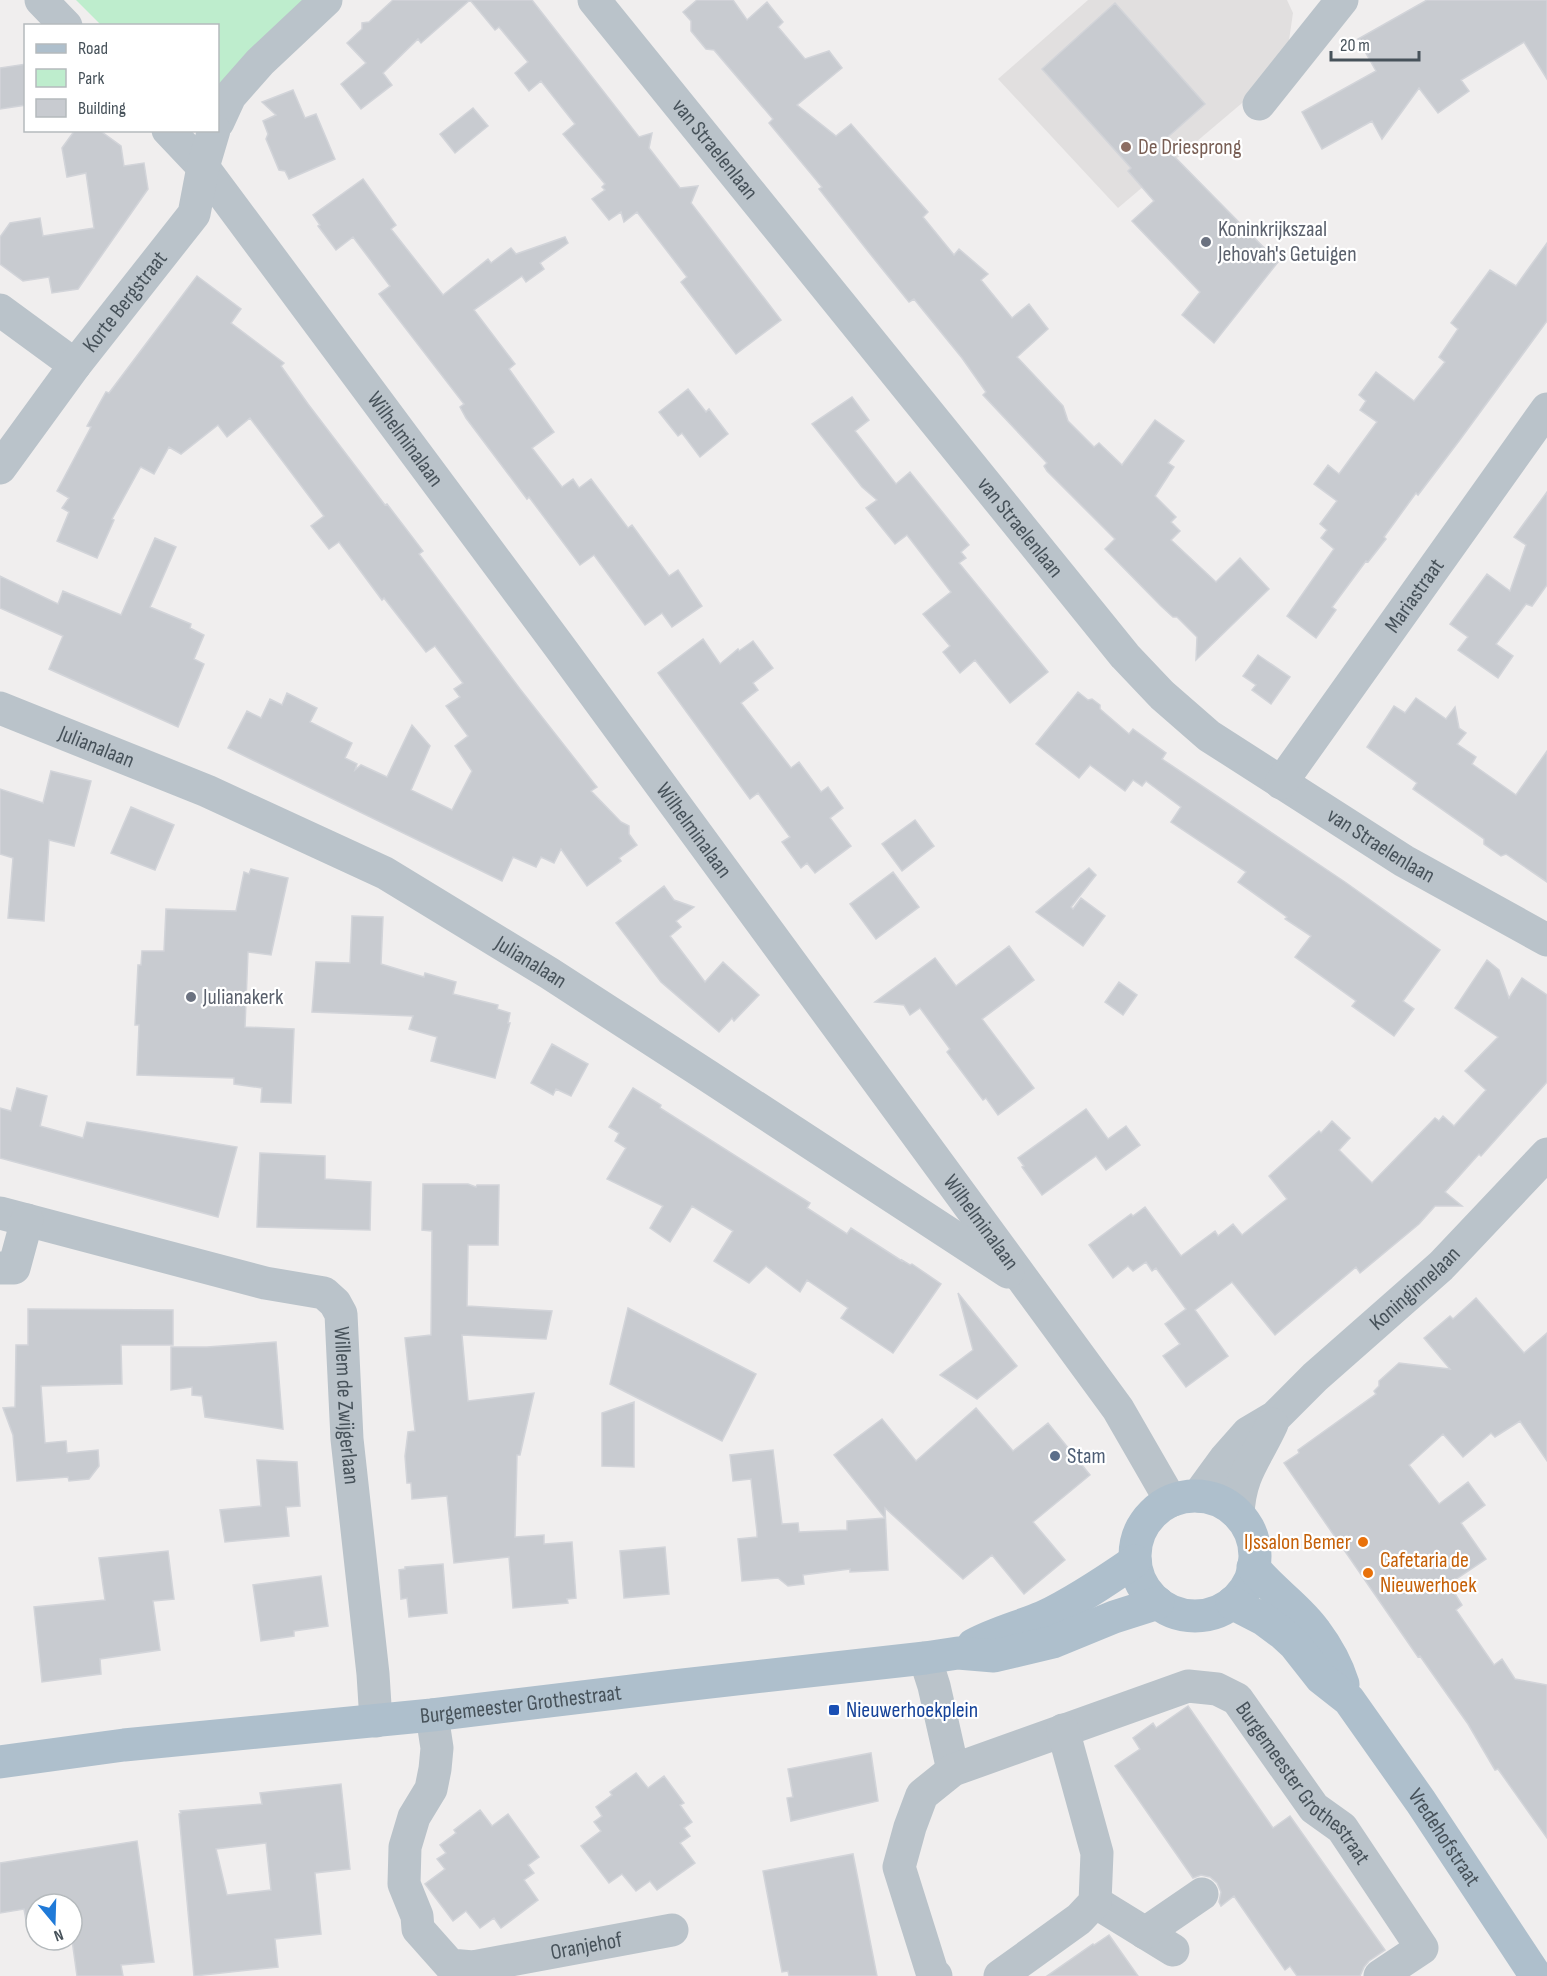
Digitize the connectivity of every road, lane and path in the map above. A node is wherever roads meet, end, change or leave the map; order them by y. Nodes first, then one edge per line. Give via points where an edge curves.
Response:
1 (41, 0) edge
2 (326, 0) edge
3 (594, 0) edge
4 (1342, 0) edge
5 (64, 24) edge
6 (1258, 104) dead end
7 (219, 120) edge
8 (170, 132) edge
9 (213, 132) edge
10 (203, 167) junction
11 (0, 310) edge
12 (75, 365) junction
13 (1547, 410) edge
14 (0, 468) edge
15 (0, 708) edge
16 (1281, 783) junction
17 (1547, 940) edge
18 (1547, 1154) edge
19 (13, 1217) edge
20 (0, 1268) edge
21 (1025, 1283) junction
22 (1275, 1417) junction
23 (1185, 1498) junction
24 (1238, 1514) junction
25 (1135, 1561) junction
26 (1253, 1568) junction
27 (1158, 1603) junction
28 (1232, 1603) junction
29 (958, 1653) junction
30 (925, 1658) junction
31 (1348, 1700) junction
32 (432, 1715) junction
33 (376, 1721) junction
34 (1063, 1730) junction
35 (0, 1762) edge
36 (953, 1770) junction
37 (1202, 1894) dead end
38 (1095, 1902) junction
39 (672, 1930) dead end
40 (1145, 1933) junction
41 (1173, 1950) dead end
42 (1547, 1971) edge
43 (936, 1976) edge
44 (1000, 1976) edge
45 (1380, 1976) edge
46 (1536, 1976) edge
47 (1541, 1976) edge

1 - 5 street
2 - 7 street via 260,62 230,96
3 - 16 street, van Straelenlaan via 1125,656 1209,736
4 - 6 street
8 - 10 street
9 - 10 street, Korte Bergstraat
10 - 12 street, Korte Bergstraat via 194,214
10 - 21 street, Wilhelminalaan
11 - 12 street
12 - 14 street, Korte Bergstraat
13 - 16 street, Mariastraat
15 - 21 street, Julianalaan via 207,790 385,873 628,1024
16 - 17 street, van Straelenlaan via 1404,861
18 - 22 street, Koninginnelaan via 1441,1266
19 - 20 street, Willem de Zwijgerlaan via 14,1268
19 - 33 street, Willem de Zwijgerlaan via 265,1283 324,1293 335,1303 341,1314 347,1438
21 - 23 street, Wilhelminalaan
22 - 23 street, Koninginnelaan via 1248,1433
22 - 24 street, Koninginnelaan via 1243,1479
23 - 24 main road via 1212,1498
23 - 25 main road via 1158,1508 1143,1526
24 - 26 main road via 1252,1536
25 - 27 main road via 1146,1591
25 - 29 main road via 1043,1617 988,1637
26 - 28 main road via 1243,1592
26 - 31 main road, Vredehofstraat via 1314,1629 1338,1669
27 - 28 main road via 1188,1615 1218,1611
27 - 29 main road via 1053,1642 994,1656
28 - 31 main road, Vredehofstraat via 1282,1633 1321,1678
29 - 30 main road
30 - 32 main road, Burgemeester Grothestraat
30 - 36 street
31 - 46 main road, Vredehofstraat
32 - 33 main road, Burgemeester Grothestraat
32 - 39 street, Oranjehof via 437,1748 435,1769 431,1789 414,1817 405,1846 404,1884 418,1929 450,1965 473,1967
33 - 35 main road, Burgemeester Grothestraat via 124,1745
34 - 36 street, Burgemeester Grothestraat
34 - 38 street via 1097,1853
34 - 45 street, Burgemeester Grothestraat via 1188,1686 1217,1689 1237,1699 1314,1808 1342,1828 1422,1948
36 - 43 street, Burgemeester Grothestraat via 922,1795 899,1867
37 - 40 street
38 - 40 street
38 - 44 street via 1079,1919
40 - 41 street
42 - 47 street

